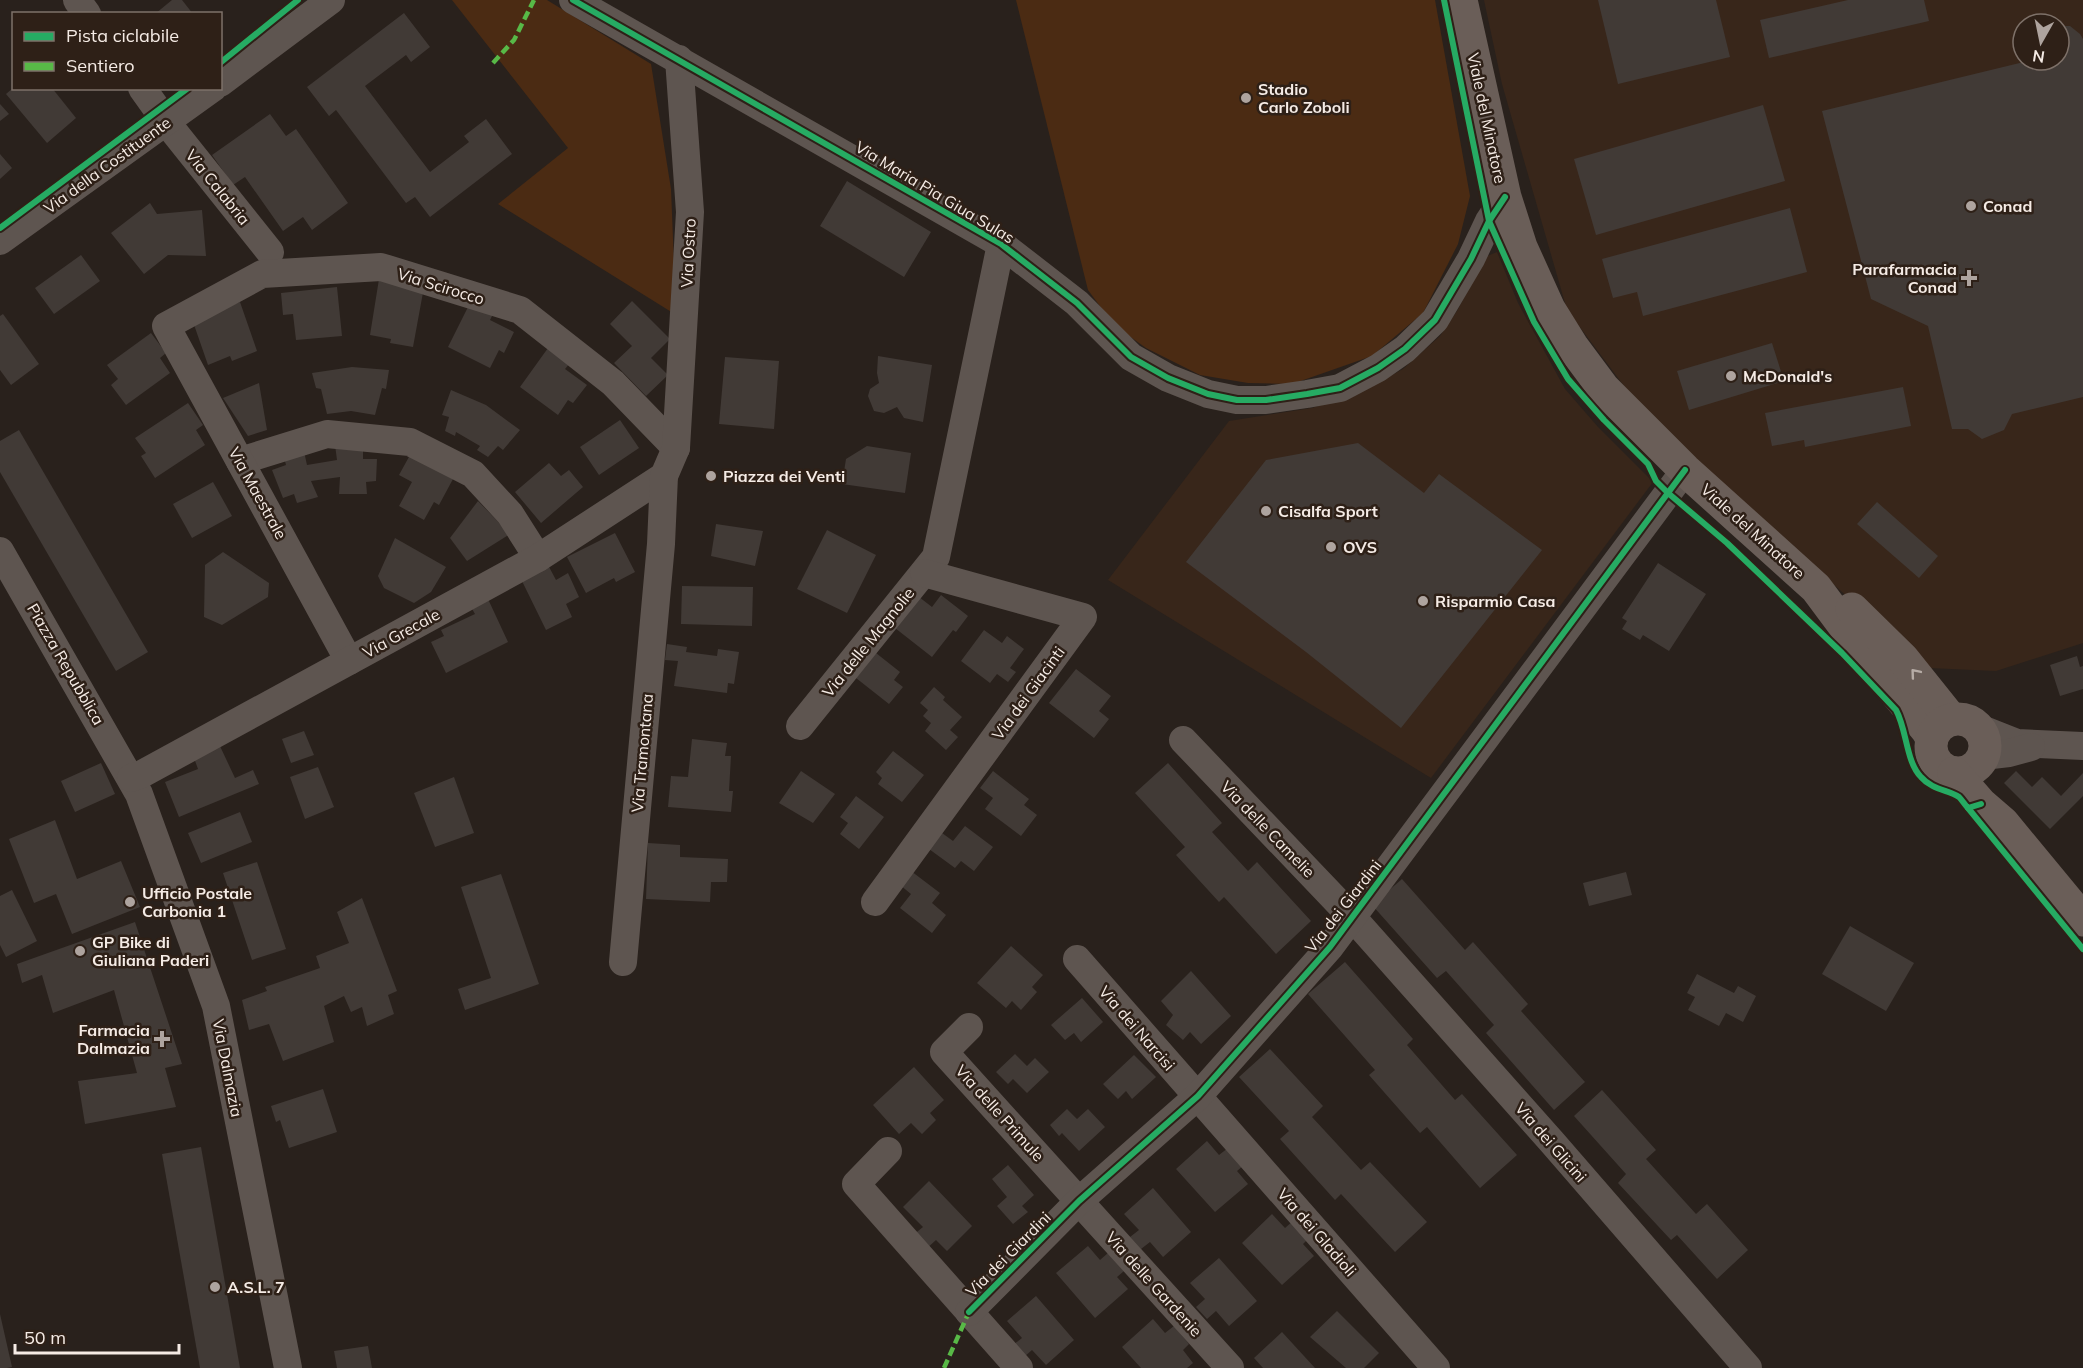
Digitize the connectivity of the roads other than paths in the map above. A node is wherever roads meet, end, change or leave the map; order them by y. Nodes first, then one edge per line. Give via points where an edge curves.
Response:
1 (331, 0) edge
2 (573, 0) edge
3 (1461, 0) edge
4 (679, 59) junction
5 (222, 81) edge
6 (143, 90) edge
7 (210, 90) edge
8 (167, 123) junction
9 (1504, 197) junction
10 (0, 241) edge
11 (1000, 244) junction
12 (270, 252) dead end
13 (166, 326) joint
14 (676, 448) junction
15 (240, 461) junction
16 (1685, 470) junction
17 (664, 476) junction
18 (0, 551) edge
19 (538, 558) junction
20 (930, 565) junction
21 (349, 661) junction
22 (800, 726) dead end
23 (1184, 740) dead end
24 (1963, 746) junction
25 (2083, 746) edge
26 (131, 778) junction
27 (875, 902) dead end
28 (1353, 918) junction
29 (2083, 920) edge
30 (1077, 959) dead end
31 (623, 962) dead end
32 (969, 1027) dead end
33 (1197, 1096) junction
34 (888, 1151) dead end
35 (1079, 1201) junction
36 (969, 1312) junction
37 (288, 1368) edge
38 (1020, 1368) edge
39 (1230, 1368) edge
40 (1436, 1368) edge
41 (1748, 1368) edge

1 - 5 street
2 - 4 street, Via Maria Pia Giua Sulas
3 - 9 main road, Viale del Minatore
4 - 11 street, Via Maria Pia Giua Sulas
4 - 14 street, Via Ostro via 690,212
6 - 8 street, Via Calabria
7 - 8 street, Via della Costituente
8 - 10 street, Via della Costituente
8 - 12 street, Via Calabria
9 - 11 street, Via Maria Pia Giua Sulas via 1447,302 1435,320 1405,349 1340,388 1266,400 1208,394 1131,357 1077,303
9 - 16 main road, Viale del Minatore via 1549,309 1572,346 1604,389
11 - 20 street, Via Maria Pia Giua Sulas
13 - 14 street, Via Scirocco via 262,274 381,267 520,310 613,383
13 - 15 street, Via Maestrale
14 - 17 street
15 - 19 street via 327,434 410,442 473,474 510,514
15 - 21 street, Via Maestrale
16 - 24 main road, Viale del Minatore via 1816,588 1852,608 1903,659
16 - 28 street, Via dei Giardini
17 - 19 street, Via Grecale
17 - 31 street, Via Tramontana
18 - 26 street, Piazza Repubblica
19 - 21 street, Via Grecale
20 - 22 street, Via delle Magnolie
20 - 27 street, Via dei Giacinti via 1083,617
21 - 26 street, Via Grecale
23 - 28 street, Via delle Camelie
24 - 25 street via 2009,753 2039,745
24 - 29 main road, Viale del Minatore via 1988,780 2003,823
26 - 37 street, Via Dalmazia via 216,1006
28 - 33 street, Via dei Giardini
28 - 41 street, Via dei Glicini
30 - 33 street, Via dei Narcisi
32 - 35 street, Via delle Primule via 944,1052
33 - 35 street, Via dei Giardini
33 - 40 street, Via dei Gladioli
34 - 36 street via 856,1184
35 - 36 street, Via dei Giardini
35 - 39 street, Via delle Gardenie
36 - 38 street

